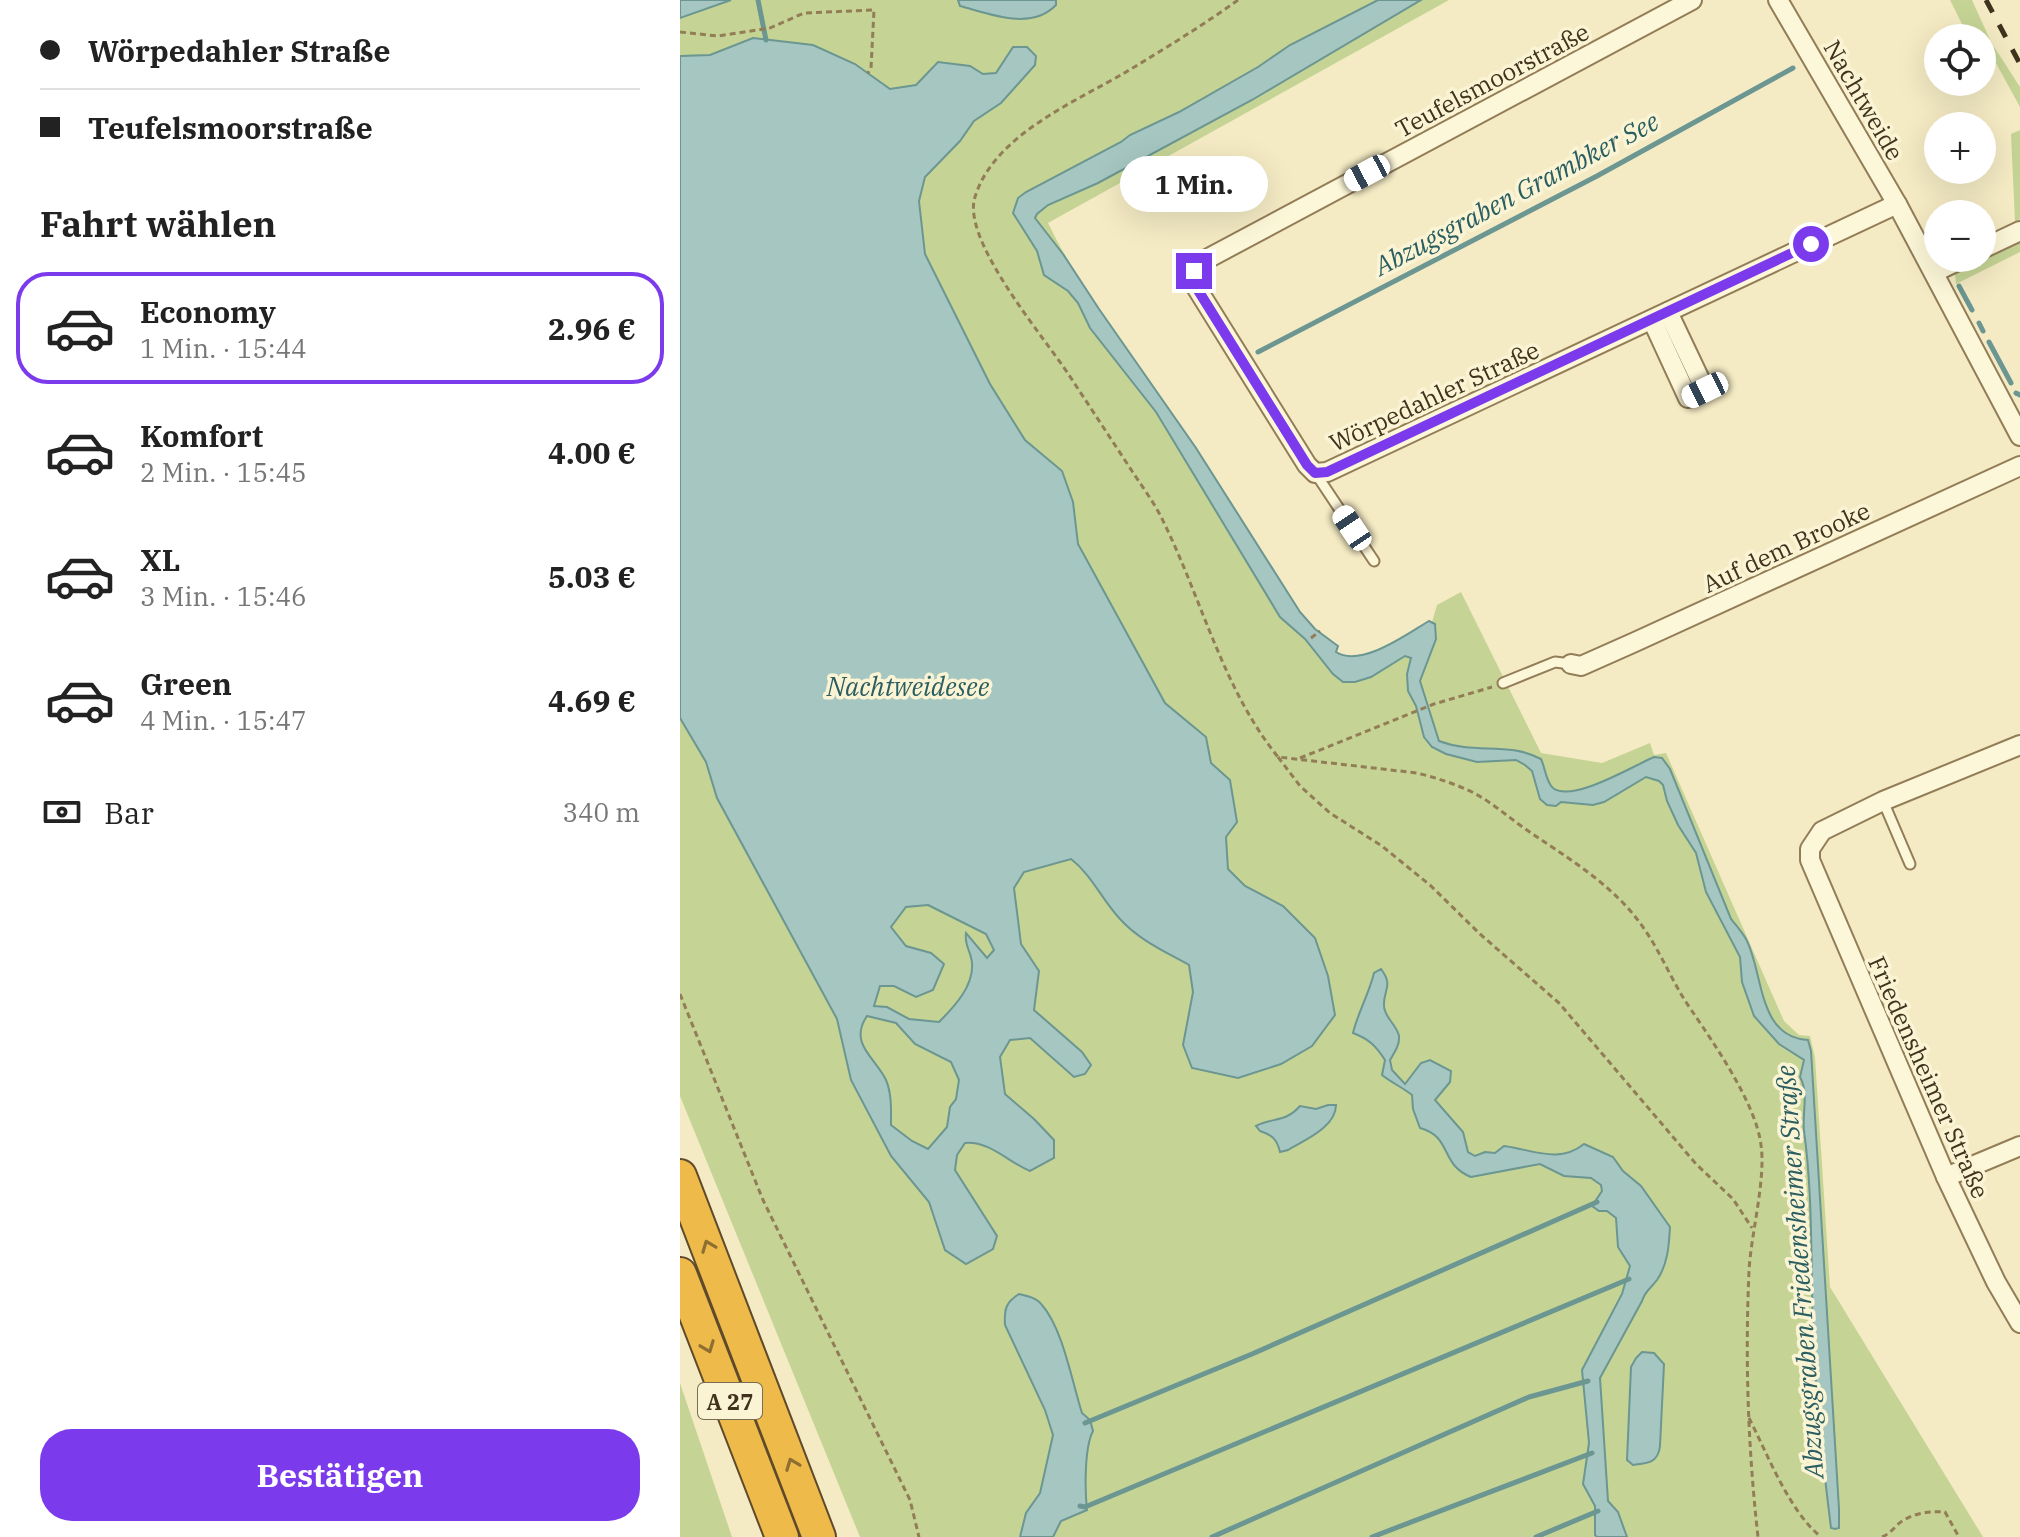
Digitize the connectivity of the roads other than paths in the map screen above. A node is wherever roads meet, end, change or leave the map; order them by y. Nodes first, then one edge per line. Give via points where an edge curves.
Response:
1 (1692, 0) edge
2 (1778, 0) edge
3 (1897, 204) junction
4 (2020, 231) edge
5 (1996, 242) edge
6 (1924, 252) edge
7 (1935, 272) edge
8 (1240, 359) joint
9 (2020, 436) edge
10 (2020, 466) edge
11 (1315, 473) junction
12 (1374, 561) dead end
13 (1571, 664) joint
14 (1503, 683) road end
15 (2020, 745) edge
16 (1883, 801) junction
17 (1910, 864) dead end
18 (2020, 1146) edge
19 (680, 1176) edge
20 (1946, 1177) junction
21 (680, 1274) edge
22 (2020, 1323) edge
23 (782, 1537) edge
24 (819, 1537) edge

1 - 8 street, Teufelsmoorstraße via 1205,260 1194,271 1196,287
2 - 3 street, Nachtweide
3 - 6 street, Nachtweide
3 - 11 street, Wörpedahler Straße via 1327,472
4 - 5 street
7 - 9 street, Nachtweide
8 - 11 street, Wörpedahler Straße
10 - 13 street, Auf dem Brooke via 1581,666
11 - 12 lane
13 - 14 lane via 1555,662
15 - 16 street
16 - 17 lane
16 - 20 street, Friedensheimer Straße via 1822,831 1812,844 1810,860
18 - 20 street
24 -> 19 highway, A 27
20 - 22 street, Friedensheimer Straße
21 -> 23 highway, A 27

